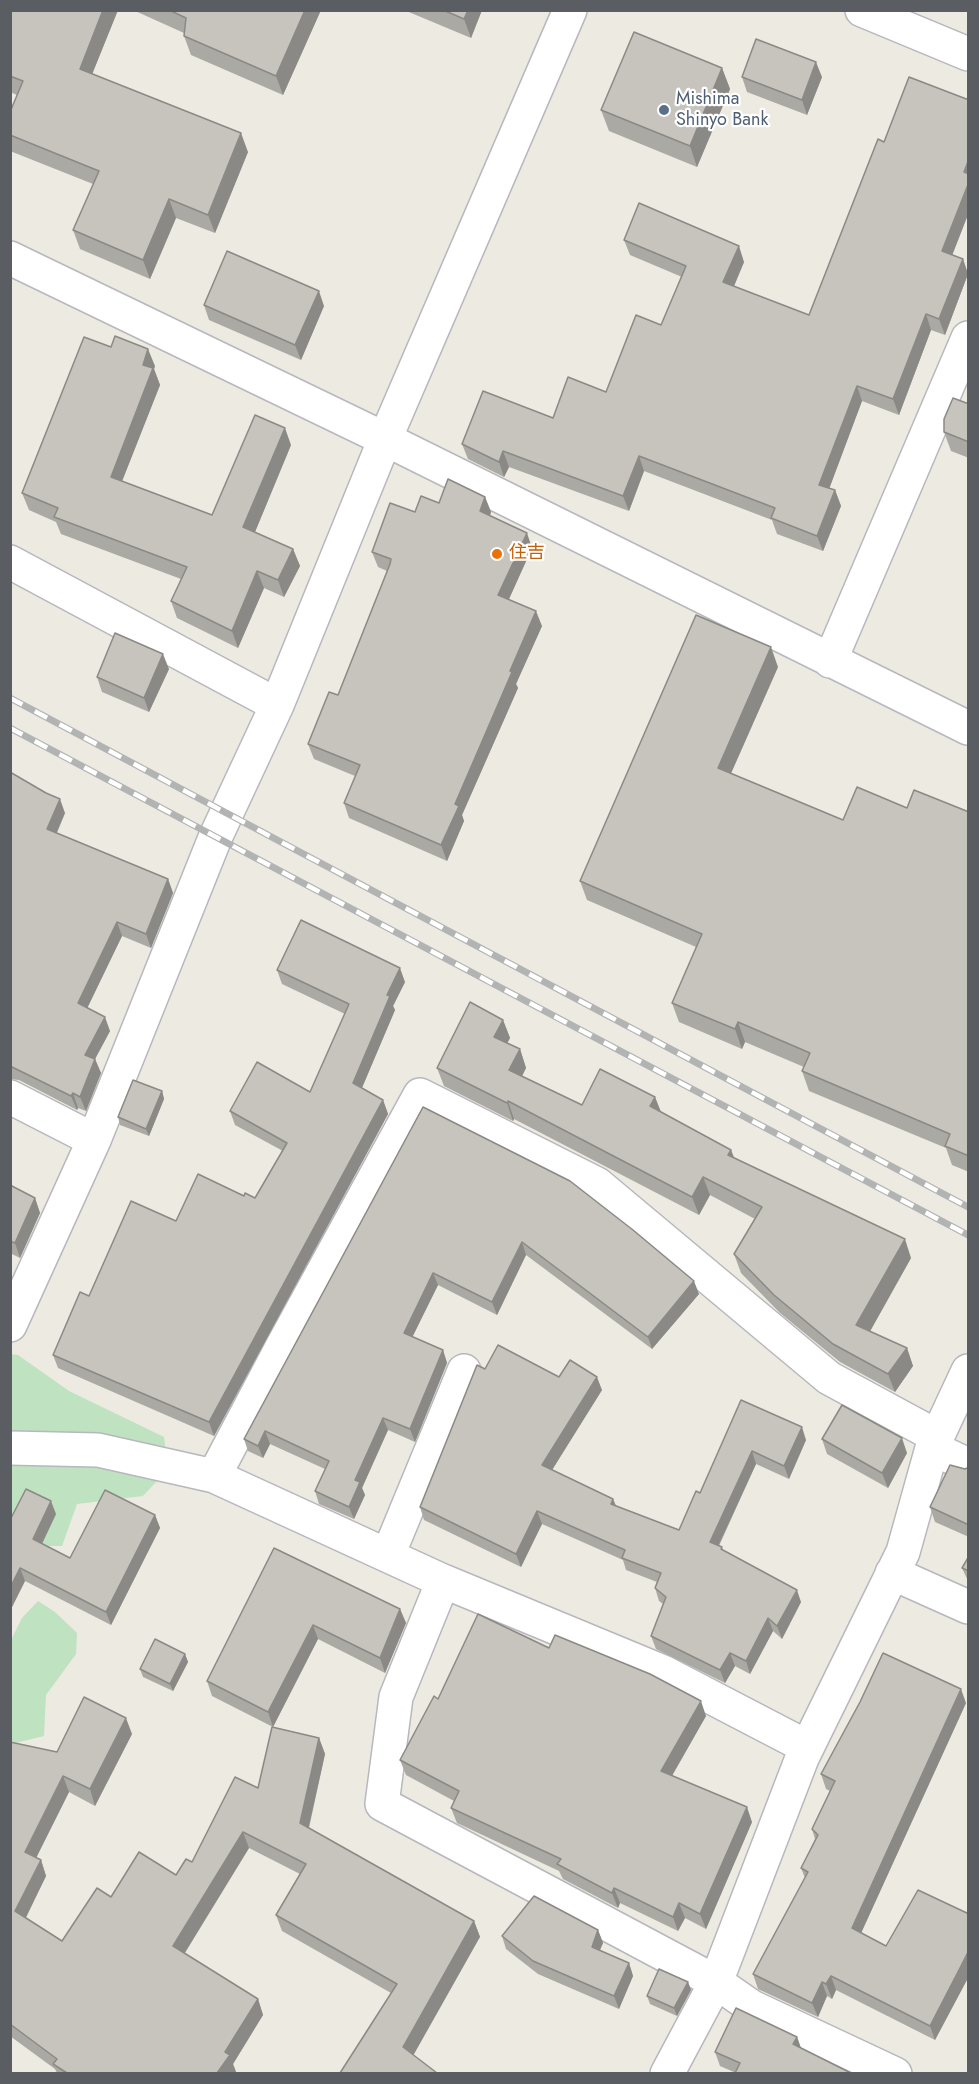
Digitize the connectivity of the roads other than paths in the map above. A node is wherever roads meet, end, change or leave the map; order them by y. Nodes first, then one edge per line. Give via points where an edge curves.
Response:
1 (570, 10) edge
2 (862, 10) edge
3 (969, 54) edge
4 (10, 258) edge
5 (969, 338) edge
6 (385, 439) junction
7 (10, 562) edge
8 (830, 661) junction
9 (278, 705) junction
10 (969, 728) edge
11 (10, 1097) edge
12 (94, 1140) junction
13 (10, 1325) edge
14 (464, 1371) dead end
15 (969, 1371) edge
16 (935, 1442) junction
17 (10, 1448) edge
18 (969, 1465) edge
19 (214, 1476) junction
20 (388, 1555) junction
21 (892, 1573) junction
22 (443, 1581) junction
23 (969, 1607) edge
24 (807, 1747) junction
25 (716, 1982) junction
26 (667, 2073) edge
27 (895, 2073) edge

1 - 6 street
2 - 3 street
4 - 6 street
5 - 8 street
6 - 8 street
6 - 9 street
7 - 9 street
8 - 10 street
9 - 12 street via 215,838
11 - 12 street
12 - 13 street
14 - 20 street
15 - 16 street
16 - 18 street
16 - 19 street via 829,1378 597,1184 420,1095
16 - 21 street via 903,1552
17 - 19 street via 98,1450
19 - 20 street
20 - 22 street
21 - 23 street
21 - 24 street
22 - 24 street via 663,1672
22 - 25 street via 396,1697 382,1804
24 - 25 street
25 - 26 street
25 - 27 street via 752,2007

